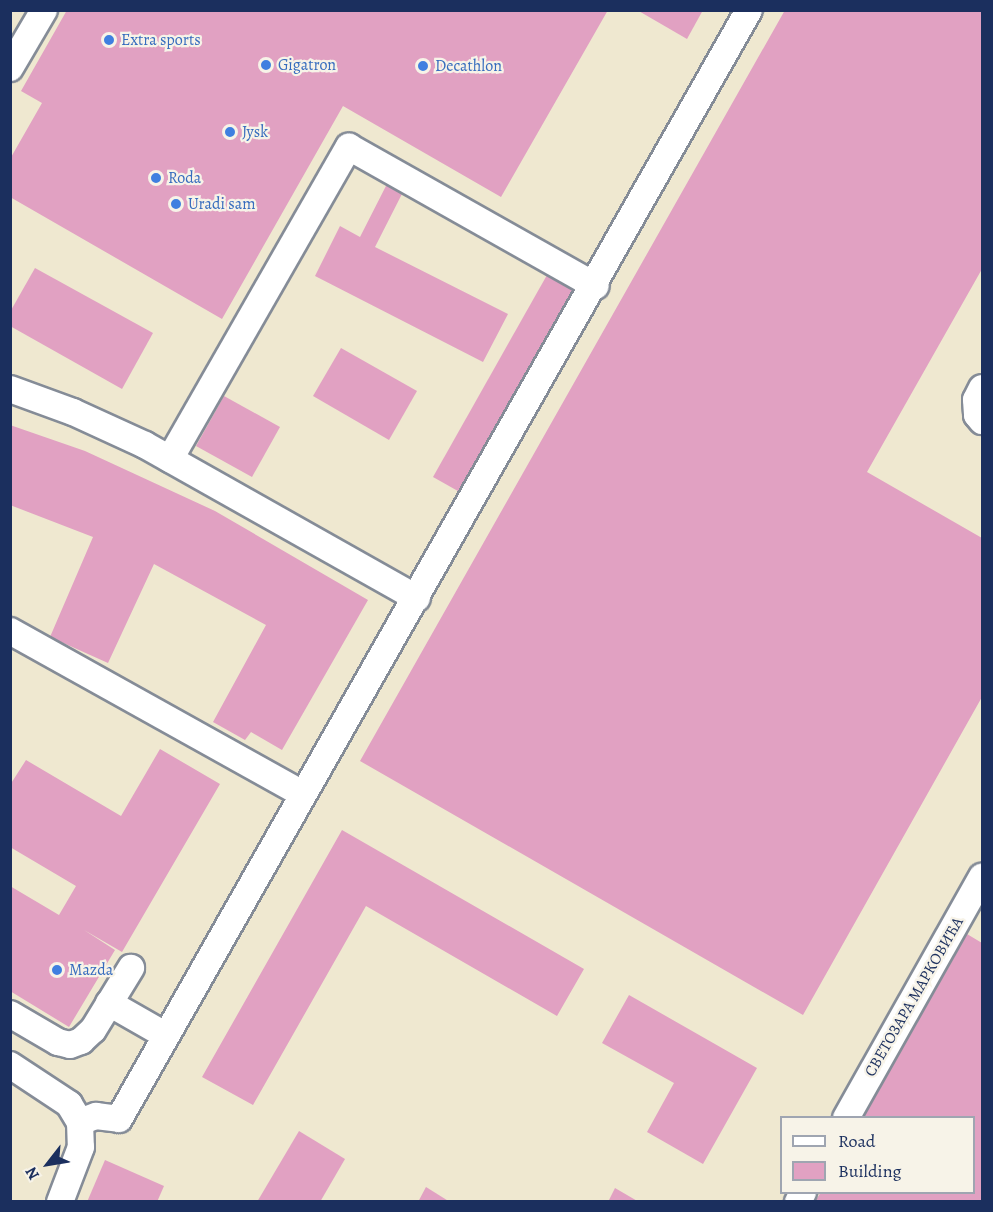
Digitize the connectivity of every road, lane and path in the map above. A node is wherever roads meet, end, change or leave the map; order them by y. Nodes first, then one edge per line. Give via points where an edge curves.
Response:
1 (44, 10) edge
2 (749, 10) edge
3 (10, 68) edge
4 (596, 286) junction
5 (982, 388) edge
6 (10, 389) edge
7 (982, 422) edge
8 (170, 459) junction
9 (417, 598) junction
10 (10, 631) edge
11 (10, 648) edge
12 (68, 666) junction
13 (148, 725) dead end
14 (301, 794) junction
15 (980, 887) edge
16 (131, 968) dead end
17 (109, 1004) junction
18 (10, 1014) edge
19 (165, 1035) junction
20 (10, 1065) edge
21 (847, 1116) edge
22 (80, 1122) junction
23 (60, 1202) edge

1 - 3 street
2 - 4 street
4 - 8 street via 350,147
4 - 9 street
5 - 7 street via 976,400
6 - 8 street via 73,412
8 - 9 street
9 - 14 street
10 - 12 street
11 - 12 street via 37,663
12 - 13 street via 86,691
12 - 14 street
14 - 19 street
15 - 21 street, СВЕТОЗАРА МАРКОВИЋА
16 - 17 street
17 - 18 street via 93,1030 70,1045
17 - 19 street
19 - 22 street via 118,1119 96,1116
20 - 22 street via 69,1104
22 - 23 street via 81,1146

